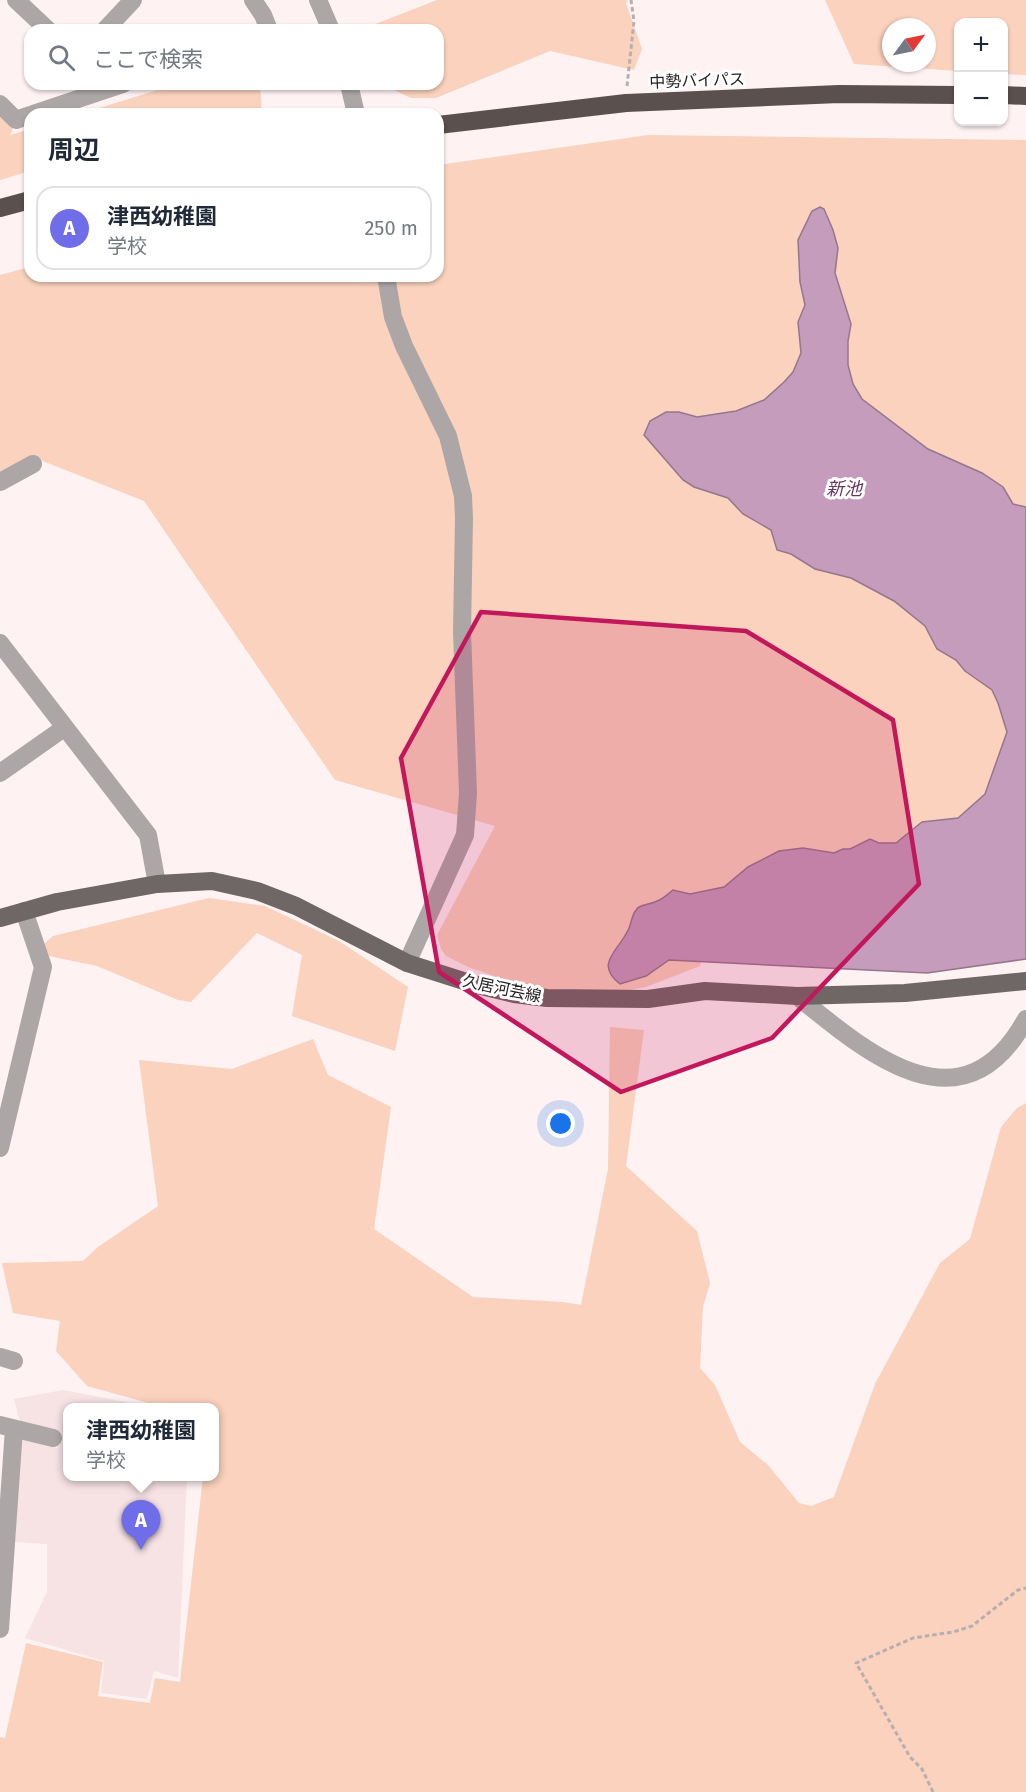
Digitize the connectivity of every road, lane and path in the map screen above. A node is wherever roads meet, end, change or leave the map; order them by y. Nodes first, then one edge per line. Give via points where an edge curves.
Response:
1 (16, 0) edge
2 (133, 0) edge
3 (253, 0) edge
4 (318, 0) edge
5 (631, 0) edge
6 (42, 24) edge
7 (111, 24) edge
8 (267, 24) edge
9 (328, 24) edge
10 (98, 90) edge
11 (350, 90) edge
12 (954, 95) edge
13 (1008, 95) edge
14 (1026, 96) edge
15 (626, 103) junction
16 (0, 104) edge
17 (50, 108) edge
18 (355, 108) edge
19 (24, 117) edge
20 (444, 124) edge
21 (24, 202) edge
22 (0, 208) edge
23 (387, 282) edge
24 (33, 464) dead end
25 (0, 482) edge
26 (0, 643) edge
27 (64, 728) junction
28 (0, 773) edge
29 (157, 884) junction
30 (24, 911) junction
31 (0, 918) edge
32 (407, 963) junction
33 (1026, 981) edge
34 (797, 996) junction
35 (1026, 1019) edge
36 (0, 1148) edge
37 (7, 1427) edge
38 (53, 1438) dead end
39 (1026, 1588) edge
40 (0, 1629) edge
41 (933, 1792) edge

1 - 6 street
2 - 7 street
3 - 8 street
4 - 9 street
5 - 15 path via 634,21
10 - 17 street
11 - 18 street
12 - 15 highway, 中勢バイパス via 838,94
13 - 14 highway
15 - 20 highway, 中勢バイパス
16 - 19 street via 16,120
21 - 22 highway
23 - 32 street via 393,317 404,346 448,436 463,496 464,518 462,632 468,793 465,835
24 - 25 street
26 - 27 street
27 - 28 street
27 - 29 street via 148,835
29 - 30 main road, 久居河芸線
29 - 32 main road, 久居河芸線 via 212,881 257,891 296,906
30 - 31 main road, 久居河芸線
30 - 36 street via 43,967
32 - 34 main road, 久居河芸線 via 494,989 548,998 648,999 705,991
33 - 34 main road, 久居河芸線 via 905,993
34 - 35 street via 870,1052 897,1067 932,1077 952,1077 990,1063
37 - 38 street
37 - 40 street
39 - 41 path via 972,1626 913,1638 856,1663

